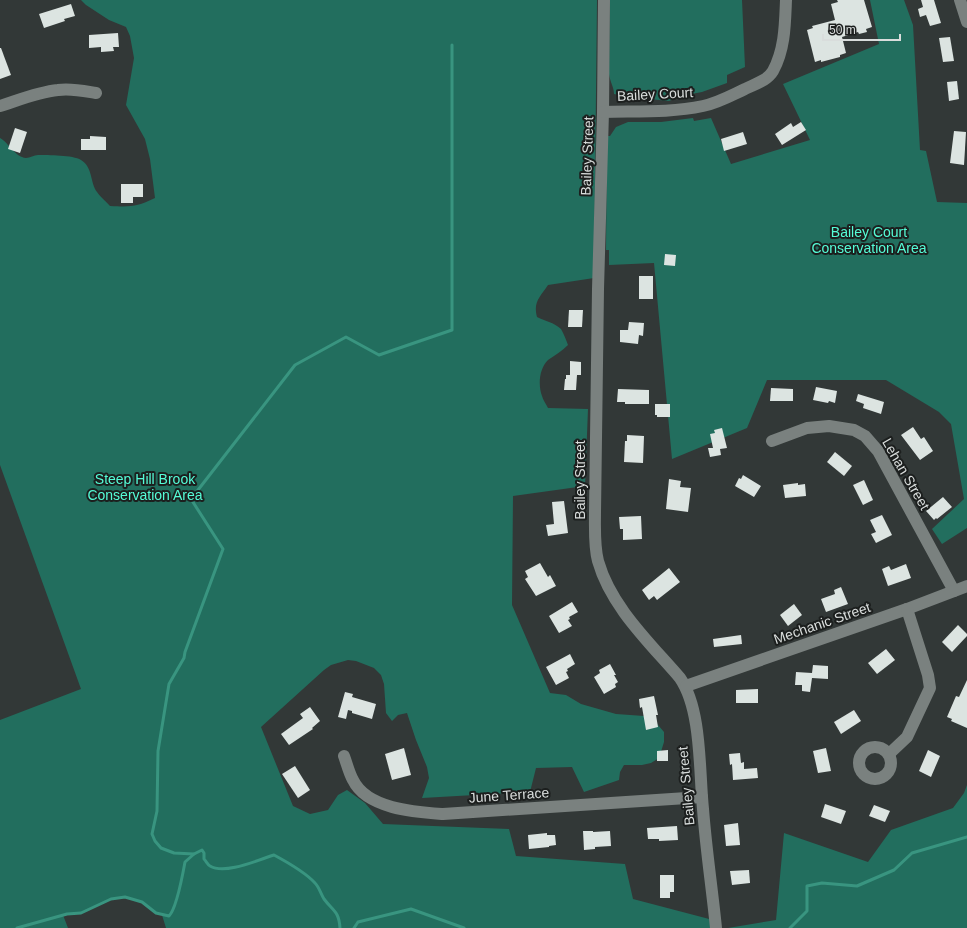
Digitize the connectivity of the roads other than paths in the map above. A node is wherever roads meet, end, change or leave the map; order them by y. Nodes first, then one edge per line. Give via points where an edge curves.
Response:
1 (604, 0) edge
2 (786, 0) edge
3 (960, 0) edge
4 (967, 22) edge
5 (96, 93) dead end
6 (0, 106) edge
7 (603, 112) junction
8 (772, 441) dead end
9 (967, 586) edge
10 (954, 591) junction
11 (907, 609) junction
12 (686, 686) junction
13 (888, 754) dead end
14 (344, 756) dead end
15 (702, 796) junction
16 (716, 928) edge

1 - 7 street, Bailey Street
2 - 7 street, Bailey Court via 781,54 772,72 764,80 704,106
3 - 4 street
5 - 6 street via 59,90
7 - 12 street, Bailey Street via 595,512 598,560 607,587 617,602
8 - 10 street, Lehan Street via 807,428 828,426 854,430 865,436 878,451
9 - 10 street, Mechanic Street
10 - 11 street, Mechanic Street
11 - 12 street, Mechanic Street
11 - 13 street via 930,688 907,737
12 - 15 street, Bailey Street via 696,719
14 - 15 street, June Terrace via 353,780 361,791 380,803 418,812 443,814
15 - 16 street, Bailey Street

